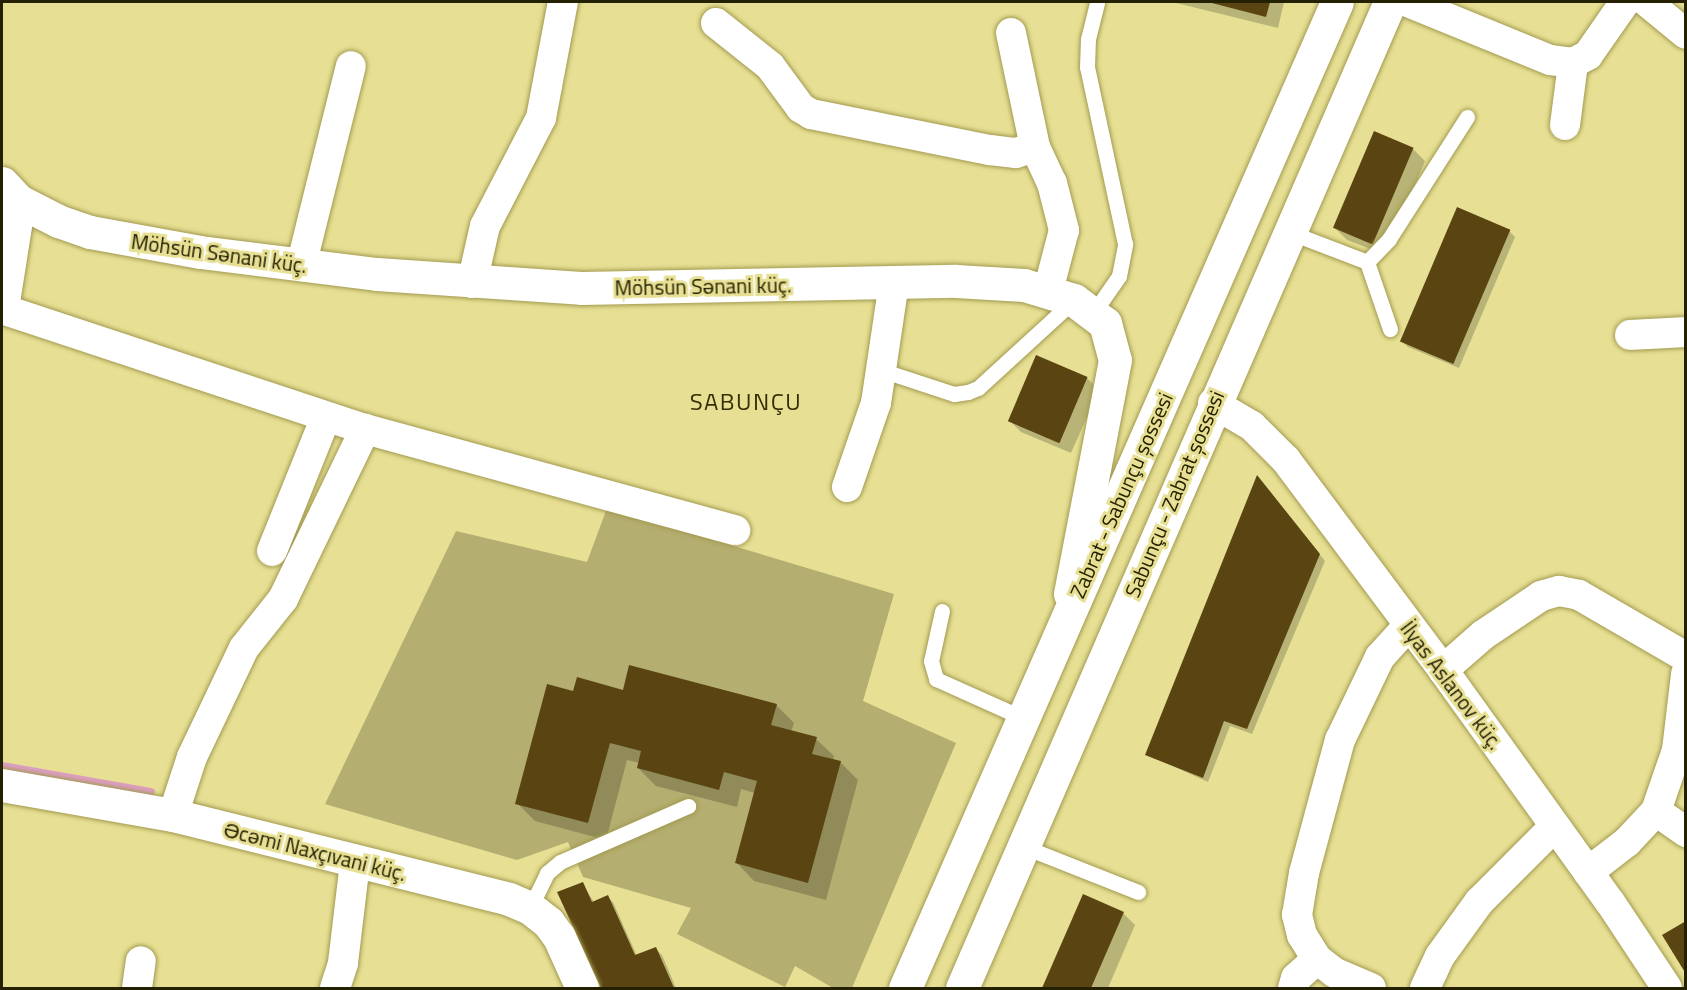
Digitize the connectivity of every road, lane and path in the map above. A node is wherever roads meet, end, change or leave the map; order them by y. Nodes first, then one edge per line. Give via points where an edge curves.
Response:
1 (563, 2) edge
2 (1097, 2) edge
3 (1337, 2) edge
4 (1390, 2) edge
5 (1408, 2) edge
6 (1625, 2) edge
7 (1647, 2) edge
8 (716, 23) dead end
9 (1011, 33) dead end
10 (1686, 34) edge
11 (1573, 63) junction
12 (351, 66) dead end
13 (1467, 117) dead end
14 (1565, 126) dead end
15 (1035, 147) junction
16 (7, 197) edge
17 (1289, 232) junction
18 (1367, 262) junction
19 (301, 266) junction
20 (472, 283) junction
21 (894, 283) junction
22 (1072, 301) junction
23 (2, 308) edge
24 (1390, 329) dead end
25 (1686, 332) edge
26 (1630, 335) dead end
27 (884, 371) junction
28 (1214, 403) junction
29 (326, 417) junction
30 (365, 429) junction
31 (847, 487) dead end
32 (735, 530) dead end
33 (272, 551) dead end
34 (942, 611) dead end
35 (1064, 623) junction
36 (1408, 626) junction
37 (1686, 657) edge
38 (1443, 670) junction
39 (1685, 693) edge
40 (1023, 718) junction
41 (2, 791) edge
42 (688, 806) dead end
43 (1656, 811) junction
44 (173, 815) junction
45 (1555, 826) junction
46 (1686, 832) edge
47 (1022, 846) junction
48 (356, 862) junction
49 (1588, 872) junction
50 (1138, 892) dead end
51 (530, 908) junction
52 (1317, 959) junction
53 (335, 988) edge
54 (582, 988) edge
55 (905, 988) edge
56 (962, 988) edge
57 (1293, 988) edge
58 (1371, 988) edge
59 (1425, 988) edge
60 (1667, 988) edge

1 - 20 street via 541,118 485,226
2 - 22 lane via 1088,39 1087,67 1125,244 1119,276
3 - 35 main road, Zabrat - Sabunçu şossesi
4 - 17 main road, Sabunçu - Zabrat şossesi
5 - 11 street via 1550,60
6 - 11 street via 1588,55
7 - 10 street
8 - 15 street via 770,66 794,100 811,114 990,150 1016,153
9 - 15 street
11 - 14 street
12 - 19 street
13 - 18 lane via 1389,239
15 - 22 street via 1052,183 1063,224
16 - 19 main road, Möhsün Sənani küç. via 57,221 100,234
16 - 23 main road
17 - 18 lane
17 - 28 main road, Sabunçu - Zabrat şossesi
18 - 24 lane
19 - 20 main road, Möhsün Sənani küç.
20 - 21 main road, Möhsün Sənani küç. via 581,288
21 - 22 main road, Möhsün Sənani küç. via 993,282
21 - 27 street
22 - 27 lane via 978,388 968,392 954,394
22 - 35 main road via 1104,323 1113,343 1113,385
23 - 29 street
25 - 26 street
27 - 31 street
28 - 36 street, İlyas Aslanov küç. via 1252,426 1280,453
28 - 47 main road, Sabunçu - Zabrat şossesi
29 - 30 street
29 - 33 street
30 - 32 street
30 - 44 street via 283,599 244,648 192,757
34 - 40 lane via 931,674
35 - 40 main road, Zabrat - Sabunçu şossesi
36 - 38 street, İlyas Aslanov küç.
36 - 52 street via 1380,657 1340,740 1297,915 1302,935
37 - 38 street via 1579,595 1559,591 1541,596 1483,635
38 - 45 street, İlyas Aslanov küç.
39 - 43 street via 1670,777
40 - 55 main road, Zabrat - Sabunçu şossesi
41 - 44 main road, Əcəmi Naxçıvani küç.
42 - 51 lane via 560,862 547,873
43 - 46 street
43 - 49 street via 1627,842
44 - 48 main road, Əcəmi Naxçıvani küç.
45 - 49 street, İlyas Aslanov küç.
45 - 59 street via 1479,902 1440,956
47 - 50 lane
47 - 56 main road, Sabunçu - Zabrat şossesi
48 - 51 main road, Əcəmi Naxçıvani küç. via 480,891
48 - 53 street via 343,963
49 - 60 street, İlyas Aslanov küç.
51 - 54 main road, Əcəmi Naxçıvani küç. via 559,937
52 - 57 street via 1296,978
52 - 58 street via 1335,973

